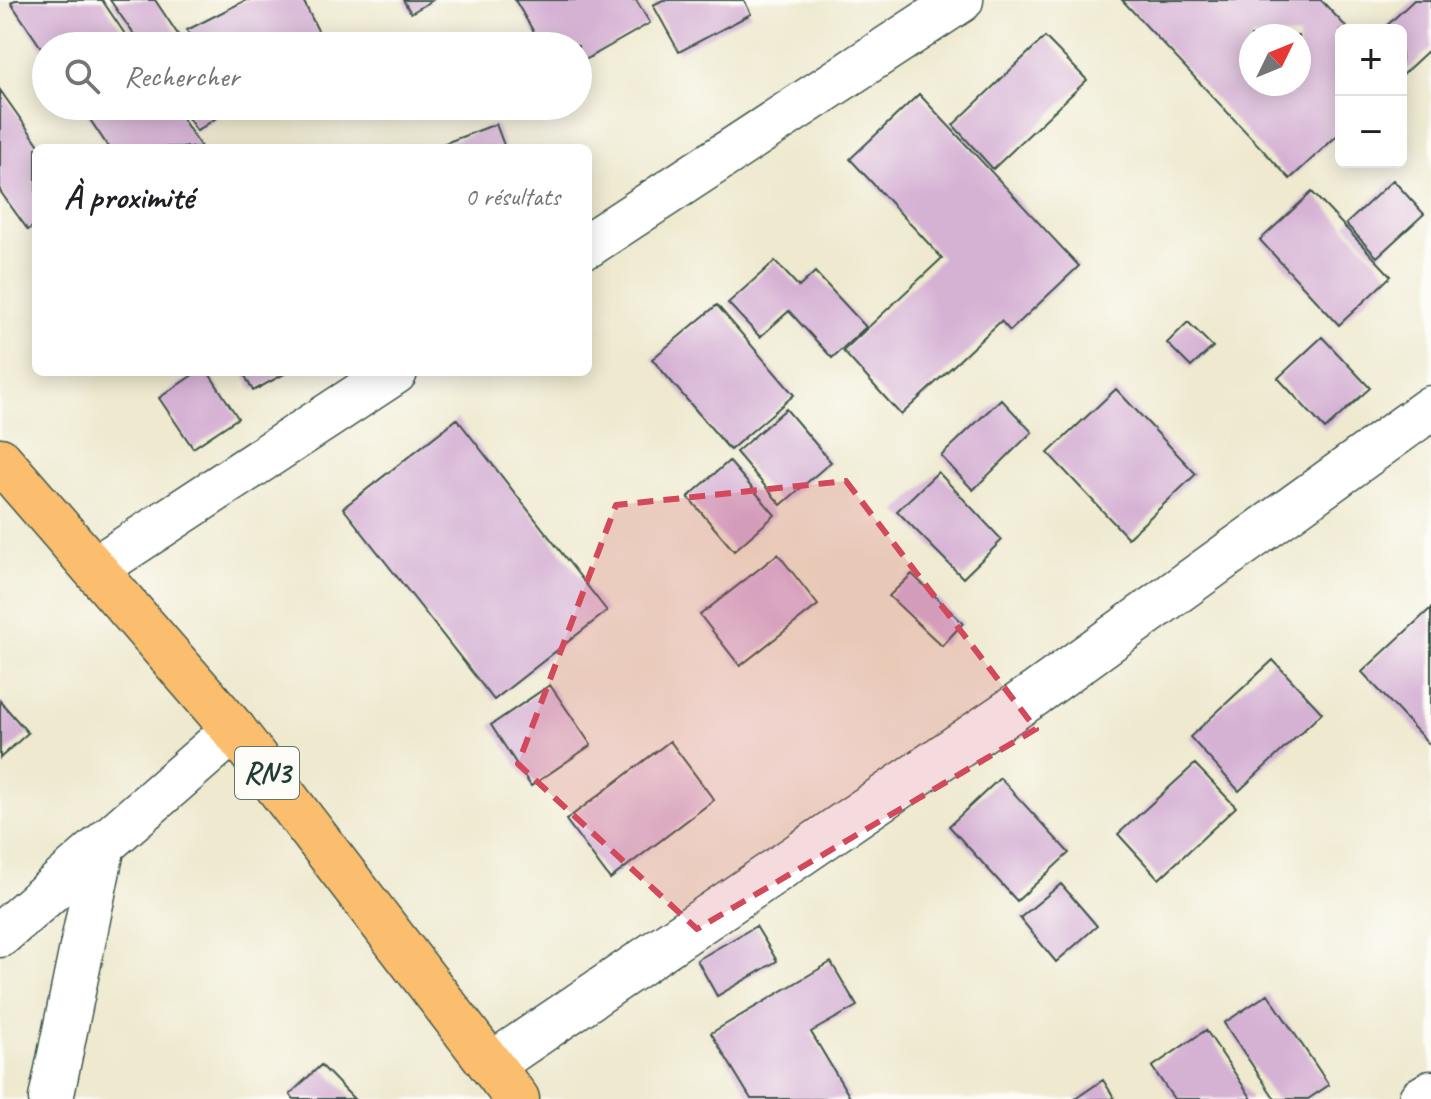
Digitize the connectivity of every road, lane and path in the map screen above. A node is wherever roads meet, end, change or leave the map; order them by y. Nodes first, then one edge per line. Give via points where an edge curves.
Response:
1 (961, 0) edge
2 (592, 242) edge
3 (389, 376) edge
4 (1431, 408) edge
5 (0, 460) edge
6 (96, 568) junction
7 (234, 730) junction
8 (103, 845) junction
9 (0, 935) edge
10 (491, 1065) junction
11 (1431, 1093) edge
12 (51, 1099) edge
13 (517, 1099) edge
14 (1421, 1099) edge

1 - 2 street
3 - 6 street
4 - 10 street via 1035,694
5 - 6 highway, RN3
6 - 7 highway, RN3
7 - 8 street
7 - 10 highway, RN3
8 - 9 street
8 - 12 street
10 - 13 highway, RN3
11 - 14 street

